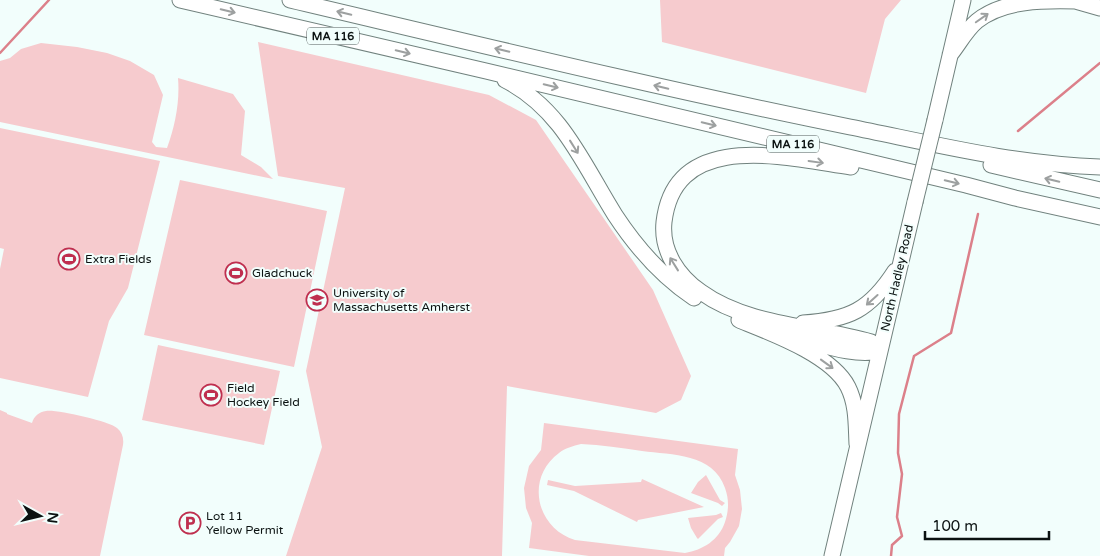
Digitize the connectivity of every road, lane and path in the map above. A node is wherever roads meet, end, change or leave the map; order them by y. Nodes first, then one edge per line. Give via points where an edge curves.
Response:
1 (180, 0) edge
2 (290, 0) edge
3 (963, 0) edge
4 (1074, 0) edge
5 (1100, 8) edge
6 (950, 55) junction
7 (486, 71) junction
8 (742, 105) junction
9 (1100, 167) edge
10 (908, 172) junction
11 (1100, 190) edge
12 (1100, 217) edge
13 (901, 261) junction
14 (772, 327) junction
15 (880, 351) junction
16 (857, 444) junction
17 (832, 556) edge

1 -> 7 main road, MA 116
8 -> 2 main road, MA 116
3 - 6 main road, North Hadley Road
4 - 5 main road
6 -> 4 main road via 976,22 995,10 1026,2
6 - 13 main road, North Hadley Road, bridge
7 -> 10 main road, MA 116
7 -> 14 main road via 530,95 550,113 625,228 660,271 722,314
8 - 9 main road via 988,156
11 -> 8 main road, MA 116
10 -> 12 main road, MA 116
14 -> 10 main road via 715,301 689,283 672,261 664,238 665,213 683,177 707,162 748,155
13 -> 14 main road via 879,294 858,310 816,322
13 - 15 main road, North Hadley Road
14 - 15 main road via 860,339 871,342
14 -> 16 main road via 824,360 848,387 854,403
15 - 16 main road, North Hadley Road
16 - 17 main road, North Hadley Road

